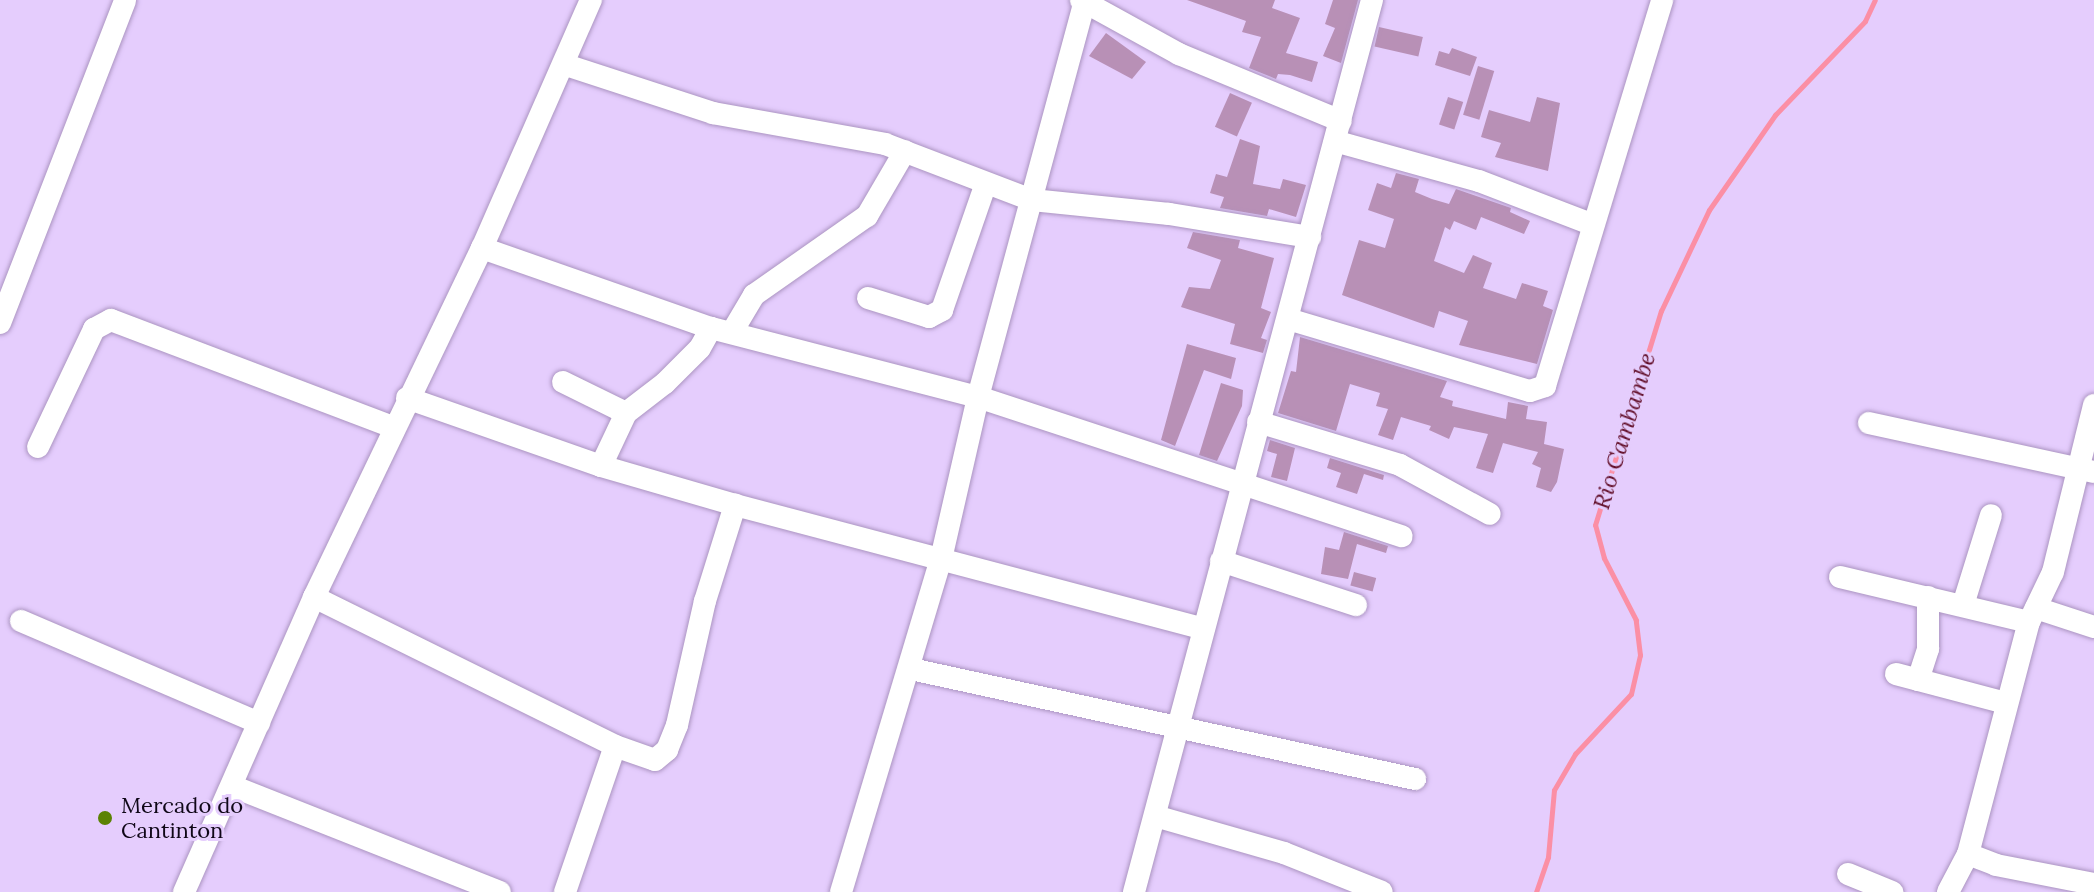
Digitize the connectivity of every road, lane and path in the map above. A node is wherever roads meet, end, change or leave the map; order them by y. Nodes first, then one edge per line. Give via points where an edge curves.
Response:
1 (125, 0) edge
2 (591, 0) edge
3 (1084, 0) edge
4 (1372, 0) edge
5 (1662, 0) edge
6 (566, 65) junction
7 (1339, 131) junction
8 (905, 151) junction
9 (986, 183) junction
10 (1032, 200) junction
11 (1591, 224) junction
12 (1310, 237) junction
13 (482, 248) junction
14 (868, 298) dead end
15 (1288, 319) junction
16 (0, 323) edge
17 (722, 330) junction
18 (563, 382) dead end
19 (978, 397) junction
20 (407, 398) junction
21 (2094, 405) edge
22 (626, 413) junction
23 (1258, 422) junction
24 (1869, 423) dead end
25 (392, 427) junction
26 (38, 447) dead end
27 (601, 466) junction
28 (2087, 470) edge
29 (1244, 486) junction
30 (735, 505) junction
31 (1490, 514) dead end
32 (1991, 515) dead end
33 (1402, 536) dead end
34 (941, 559) junction
35 (1221, 561) junction
36 (1840, 577) dead end
37 (314, 597) junction
38 (1928, 597) junction
39 (1356, 605) dead end
40 (1963, 605) junction
41 (2032, 615) junction
42 (21, 621) dead end
43 (2094, 627) edge
44 (1203, 629) junction
45 (911, 669) junction
46 (2006, 703) junction
47 (259, 723) junction
48 (1177, 726) junction
49 (615, 746) junction
50 (1415, 779) dead end
51 (232, 786) junction
52 (1155, 816) junction
53 (1968, 854) junction
54 (1848, 874) dead end
55 (2094, 884) edge
56 (184, 892) edge
57 (500, 892) edge
58 (565, 892) edge
59 (841, 892) edge
60 (1134, 892) edge
61 (1382, 892) edge
62 (1892, 892) edge
63 (1948, 892) edge

1 - 16 street
2 - 6 street
3 - 7 street via 1179,54
3 - 10 street
4 - 7 street
5 - 11 street
6 - 8 street via 713,113
6 - 13 street
7 - 11 street
7 - 12 street
8 - 9 street
8 - 17 street via 867,216 754,295
9 - 10 street
9 - 14 street via 942,310 929,317
10 - 12 street via 1169,214
10 - 19 street
11 - 15 street via 1545,386 1537,392
12 - 15 street
13 - 17 street
13 - 20 street
15 - 23 street
17 - 19 street
17 - 22 street
18 - 22 street
19 - 29 street
19 - 34 street
20 - 25 street
20 - 27 street
21 - 28 street
22 - 27 street
23 - 29 street
23 - 31 street via 1400,465
24 - 28 street
25 - 26 street via 111,320 94,329
25 - 37 street
27 - 30 street
28 - 41 street via 2053,572
29 - 33 street
29 - 35 street
30 - 34 street
30 - 49 street via 667,750 655,760
32 - 40 street
34 - 44 street
34 - 45 street
35 - 39 street
35 - 44 street
36 - 38 street
37 - 47 street
37 - 49 street
38 - 40 street
38 - 46 street via 1928,649 1907,677
40 - 41 street
41 - 43 street
41 - 46 street
42 - 47 street
44 - 48 street
45 - 48 street
45 - 59 street
46 - 53 street
47 - 51 street
48 - 50 street
48 - 52 street
49 - 58 street
51 - 56 street
51 - 57 street
52 - 60 street
52 - 61 street via 1284,853
53 - 55 street via 1996,865
53 - 63 street
54 - 62 street

